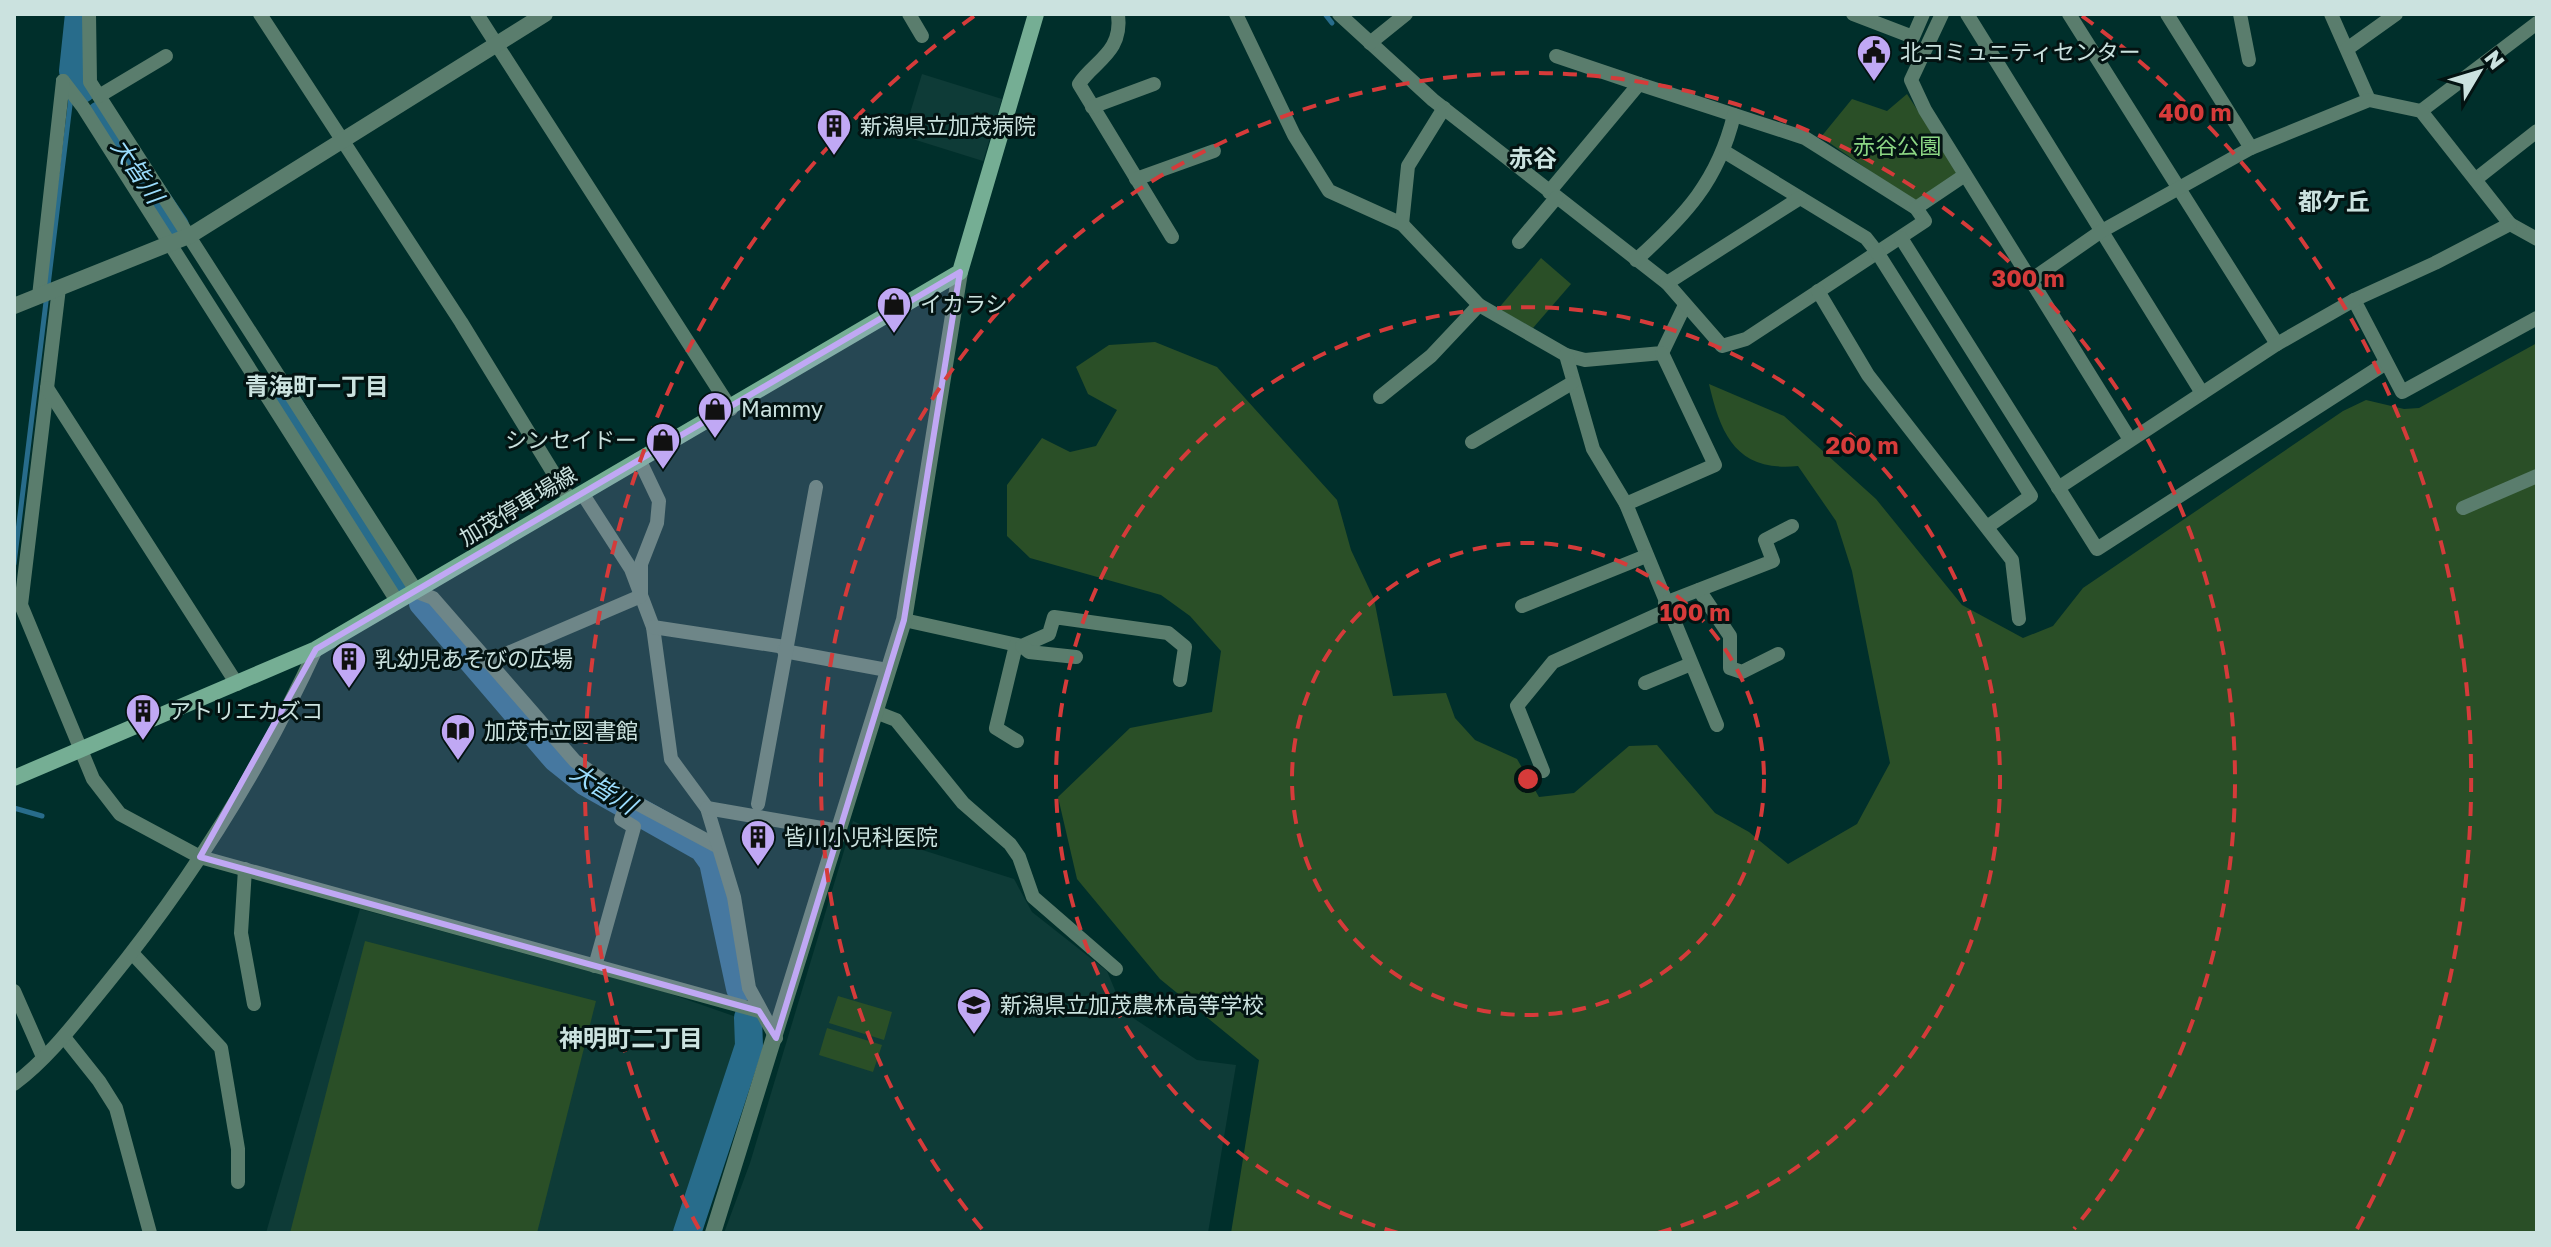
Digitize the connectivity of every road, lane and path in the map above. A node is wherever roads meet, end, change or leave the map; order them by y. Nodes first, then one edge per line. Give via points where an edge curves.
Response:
1 (89, 14) edge
2 (260, 14) edge
3 (477, 14) edge
4 (545, 14) edge
5 (909, 14) edge
6 (1036, 14) edge
7 (1118, 14) edge
8 (1236, 14) edge
9 (1339, 14) edge
10 (1406, 14) edge
11 (1853, 14) edge
12 (1923, 14) edge
13 (1942, 14) edge
14 (1967, 14) edge
15 (2069, 14) edge
16 (2167, 14) edge
17 (2240, 14) edge
18 (2331, 14) edge
19 (2396, 14) edge
20 (2537, 23) edge
21 (922, 36) dead end
22 (1370, 43) junction
23 (496, 45) junction
24 (2347, 49) junction
25 (166, 56) dead end
26 (1556, 56) dead end
27 (2249, 60) dead end
28 (1154, 84) dead end
29 (1639, 84) junction
30 (99, 96) junction
31 (2369, 100) junction
32 (1092, 107) junction
33 (1444, 108) junction
34 (2421, 111) junction
35 (1734, 115) junction
36 (2537, 131) edge
37 (342, 141) junction
38 (2251, 148) junction
39 (1214, 151) dead end
40 (1725, 152) junction
41 (1965, 175) junction
42 (1136, 179) junction
43 (2476, 179) junction
44 (2179, 185) junction
45 (1552, 195) junction
46 (1800, 198) junction
47 (1916, 208) junction
48 (1402, 224) junction
49 (2510, 224) junction
50 (2100, 232) junction
51 (191, 235) junction
52 (1172, 237) dead end
53 (1901, 238) junction
54 (2537, 239) edge
55 (1519, 242) dead end
56 (170, 245) junction
57 (1877, 252) junction
58 (1636, 260) junction
59 (960, 272) junction
60 (2031, 280) junction
61 (1667, 283) junction
62 (59, 288) junction
63 (1818, 291) junction
64 (39, 296) junction
65 (2354, 300) junction
66 (1479, 305) junction
67 (1685, 305) junction
68 (14, 306) edge
69 (2537, 318) edge
70 (2277, 344) junction
71 (1662, 353) junction
72 (1566, 355) junction
73 (2386, 363) junction
74 (1572, 383) junction
75 (47, 388) junction
76 (2202, 393) junction
77 (1380, 397) dead end
78 (731, 409) junction
79 (2129, 438) junction
80 (1472, 442) dead end
81 (639, 459) junction
82 (2537, 476) edge
83 (816, 487) dead end
84 (2058, 488) junction
85 (576, 497) junction
86 (1626, 504) junction
87 (2463, 508) dead end
88 (1792, 526) dead end
89 (1987, 527) junction
90 (1646, 556) junction
91 (1699, 590) junction
92 (417, 592) junction
93 (641, 596) junction
94 (18, 597) edge
95 (397, 601) junction
96 (1522, 606) dead end
97 (1667, 607) junction
98 (2019, 619) dead end
99 (904, 620) junction
100 (653, 627) junction
101 (1019, 646) junction
102 (316, 649) junction
103 (785, 649) junction
104 (1778, 654) dead end
105 (1076, 657) dead end
106 (487, 662) junction
107 (1691, 664) junction
108 (887, 670) junction
109 (1180, 680) dead end
110 (1645, 683) dead end
111 (237, 684) junction
112 (878, 713) junction
113 (1717, 725) dead end
114 (1017, 741) dead end
115 (78, 749) junction
116 (1543, 771) dead end
117 (14, 778) edge
118 (629, 799) junction
119 (758, 804) dead end
120 (707, 808) junction
121 (839, 831) junction
122 (715, 845) junction
123 (200, 857) junction
124 (245, 869) junction
125 (132, 953) junction
126 (595, 966) junction
127 (1116, 969) dead end
128 (14, 991) edge
129 (254, 1004) dead end
130 (759, 1011) junction
131 (64, 1037) junction
132 (776, 1038) junction
133 (43, 1057) junction
134 (16, 1078) edge
135 (238, 1182) dead end
136 (150, 1233) edge
137 (713, 1233) edge

1 - 30 street via 90,82
2 - 37 street
3 - 23 street
4 - 23 street
5 - 21 street
6 - 59 main road
7 - 32 street via 1112,48 1079,84
8 - 48 street via 1294,135 1329,191
9 - 22 street
10 - 22 street
11 - 12 street via 1913,37
13 - 41 street via 1911,80
14 - 50 street
15 - 44 street
16 - 38 street
17 - 27 street
18 - 24 street
19 - 24 street
20 - 34 street
22 - 33 street
23 - 37 street
23 - 78 street
24 - 31 street
25 - 30 street
26 - 29 street
28 - 32 street
29 - 35 street
29 - 45 street
30 - 51 street
31 - 34 street
31 - 38 street
32 - 42 street
33 - 45 street
33 - 48 street via 1408,166
34 - 43 street
35 - 40 street
35 - 47 street via 1805,138
36 - 43 street
37 - 51 street
37 - 85 street
38 - 44 street
39 - 42 street
40 - 46 street
40 - 58 street via 1683,219
41 - 47 street
41 - 60 street
42 - 52 street
43 - 49 street
44 - 50 street
44 - 70 street
45 - 55 street
45 - 58 street
46 - 57 street via 1866,238
46 - 61 street
47 - 53 street via 1925,221
48 - 66 street
49 - 54 street
49 - 65 street
50 - 60 street
50 - 76 street
51 - 56 street
51 - 92 street
53 - 57 street
53 - 84 street
56 - 62 street
56 - 64 street via 63,81
56 - 95 street
57 - 63 street
57 - 89 street via 2031,496
58 - 61 street
59 - 78 main road, 加茂停車場線
59 - 99 street
60 - 79 street
61 - 67 street
62 - 64 street
62 - 75 street
63 - 67 street via 1746,339 1722,346
63 - 89 street via 1868,375
64 - 68 street
65 - 70 street
65 - 73 street
66 - 72 street
66 - 77 street via 1431,356
67 - 71 street
69 - 73 street via 2402,392
70 - 76 street
71 - 72 street via 1585,360
71 - 86 street via 1715,465
72 - 74 street
73 - 84 street via 2097,549
74 - 80 street
74 - 86 street via 1593,449
75 - 94 street
75 - 111 street
76 - 79 street
78 - 81 main road, 加茂停車場線
79 - 84 street
81 - 85 main road, 加茂停車場線
81 - 93 street via 659,501 657,523 641,564
82 - 87 street
83 - 103 street
85 - 92 main road, 加茂停車場線
85 - 93 street via 631,569
86 - 90 street
88 - 91 street via 1765,540 1773,561
89 - 98 street via 2012,560
90 - 96 street
90 - 97 street
91 - 97 street
91 - 104 street via 1730,636 1730,668 1742,672
92 - 95 main road, 加茂停車場線
92 - 106 street via 433,598
93 - 100 street
93 - 106 street
94 - 115 street
95 - 102 main road, 加茂停車場線
97 - 107 street
97 - 116 street via 1553,662 1517,706
99 - 101 street
99 - 108 street
100 - 103 street
100 - 120 street via 671,759
101 - 105 street
101 - 109 street via 1049,634 1054,617 1168,633 1185,647
101 - 114 street via 996,728
102 - 111 main road, 加茂停車場線
102 - 123 street
103 - 108 street
103 - 119 street
106 - 118 street via 575,761
107 - 110 street
107 - 113 street
108 - 112 street
111 - 115 main road, 加茂停車場線
112 - 121 street
112 - 127 street via 896,720 963,803 1010,844 1033,897
115 - 117 main road, 加茂停車場線
115 - 123 street via 120,814
118 - 122 street
118 - 126 street via 621,819 634,827
120 - 121 street
120 - 122 street
121 - 132 street
122 - 130 street via 734,897 749,988
123 - 124 street
123 - 125 street
124 - 126 street
124 - 129 street via 241,933
125 - 131 street
125 - 135 street via 221,1048 238,1149
126 - 130 street
128 - 133 street
130 - 132 street
131 - 133 street
131 - 136 street via 116,1108
132 - 137 street
133 - 134 street

